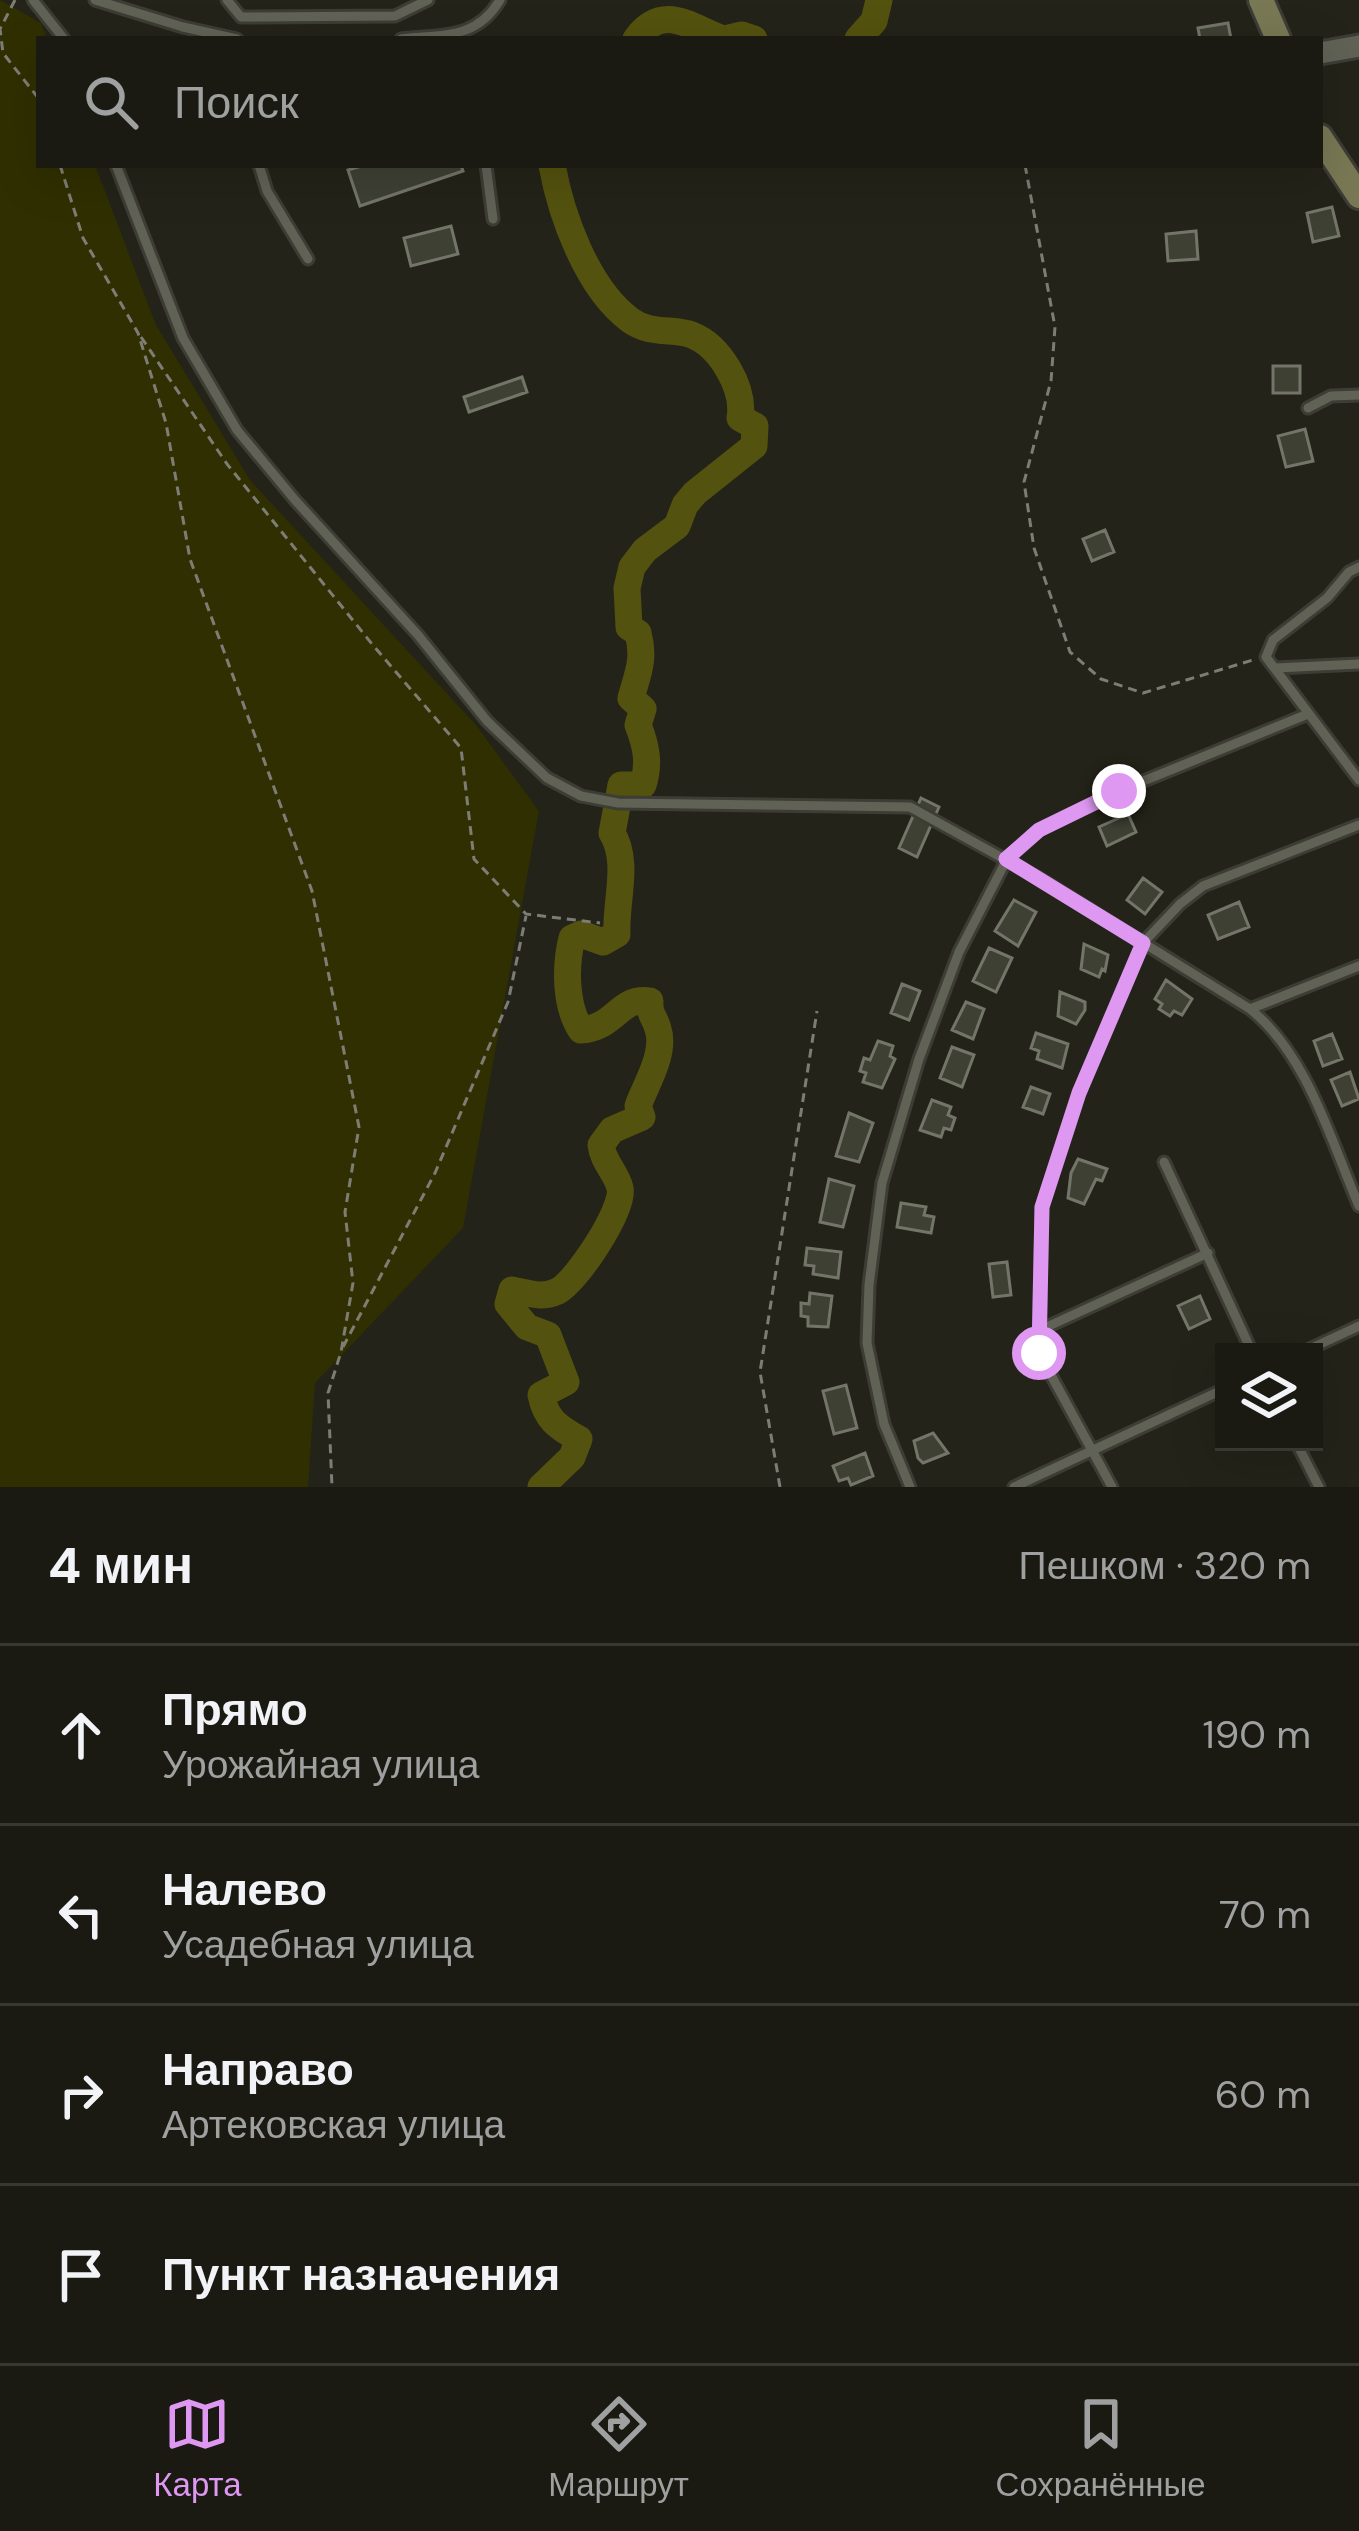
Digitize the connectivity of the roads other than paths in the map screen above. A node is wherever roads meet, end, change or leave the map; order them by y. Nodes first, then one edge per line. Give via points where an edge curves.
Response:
1 (34, 0) edge
2 (95, 0) edge
3 (227, 0) edge
4 (428, 0) edge
5 (500, 0) edge
6 (1261, 0) edge
7 (62, 36) edge
8 (214, 36) edge
9 (461, 36) edge
10 (1277, 36) edge
11 (1359, 46) edge
12 (1323, 52) edge
13 (1323, 142) edge
14 (117, 168) edge
15 (260, 168) edge
16 (486, 168) edge
17 (1359, 196) edge
18 (493, 219) dead end
19 (308, 259) dead end
20 (1359, 394) edge
21 (1308, 408) dead end
22 (1359, 567) edge
23 (1359, 664) edge
24 (1276, 668) junction
25 (1308, 714) junction
26 (1359, 780) edge
27 (1359, 824) edge
28 (1006, 859) junction
29 (1143, 943) junction
30 (1359, 967) edge
31 (1250, 1009) junction
32 (1165, 1162) dead end
33 (1359, 1206) edge
34 (1208, 1252) junction
35 (1359, 1326) edge
36 (1038, 1331) junction
37 (1248, 1343) edge
38 (1322, 1343) edge
39 (1215, 1393) edge
40 (1090, 1448) junction
41 (1301, 1451) edge
42 (910, 1487) edge
43 (1014, 1487) edge
44 (1112, 1487) edge
45 (1319, 1487) edge

1 - 7 lane
2 - 8 lane
3 - 4 lane via 241,17 264,18 395,16
5 - 9 lane via 487,22
6 - 10 main road
11 - 12 street
13 - 17 main road
14 - 28 lane via 184,338 237,430 488,721 547,778 618,803 910,807
15 - 19 lane
16 - 18 lane
20 - 21 lane
22 - 24 lane via 1273,640 1267,657
23 - 24 lane
24 - 25 lane
25 - 26 lane
25 - 28 lane via 1119,791 1039,830
27 - 29 lane via 1203,886
28 - 29 lane
28 - 42 lane via 958,952 882,1183 867,1343 884,1424
29 - 31 lane
29 - 36 lane via 1079,1093 1042,1207
30 - 31 lane
31 - 33 lane via 1272,1027 1304,1080
32 - 34 lane
34 - 36 lane
34 - 37 lane
35 - 38 lane
36 - 40 lane via 1039,1353
39 - 40 lane
40 - 43 lane
40 - 44 lane
41 - 45 lane

